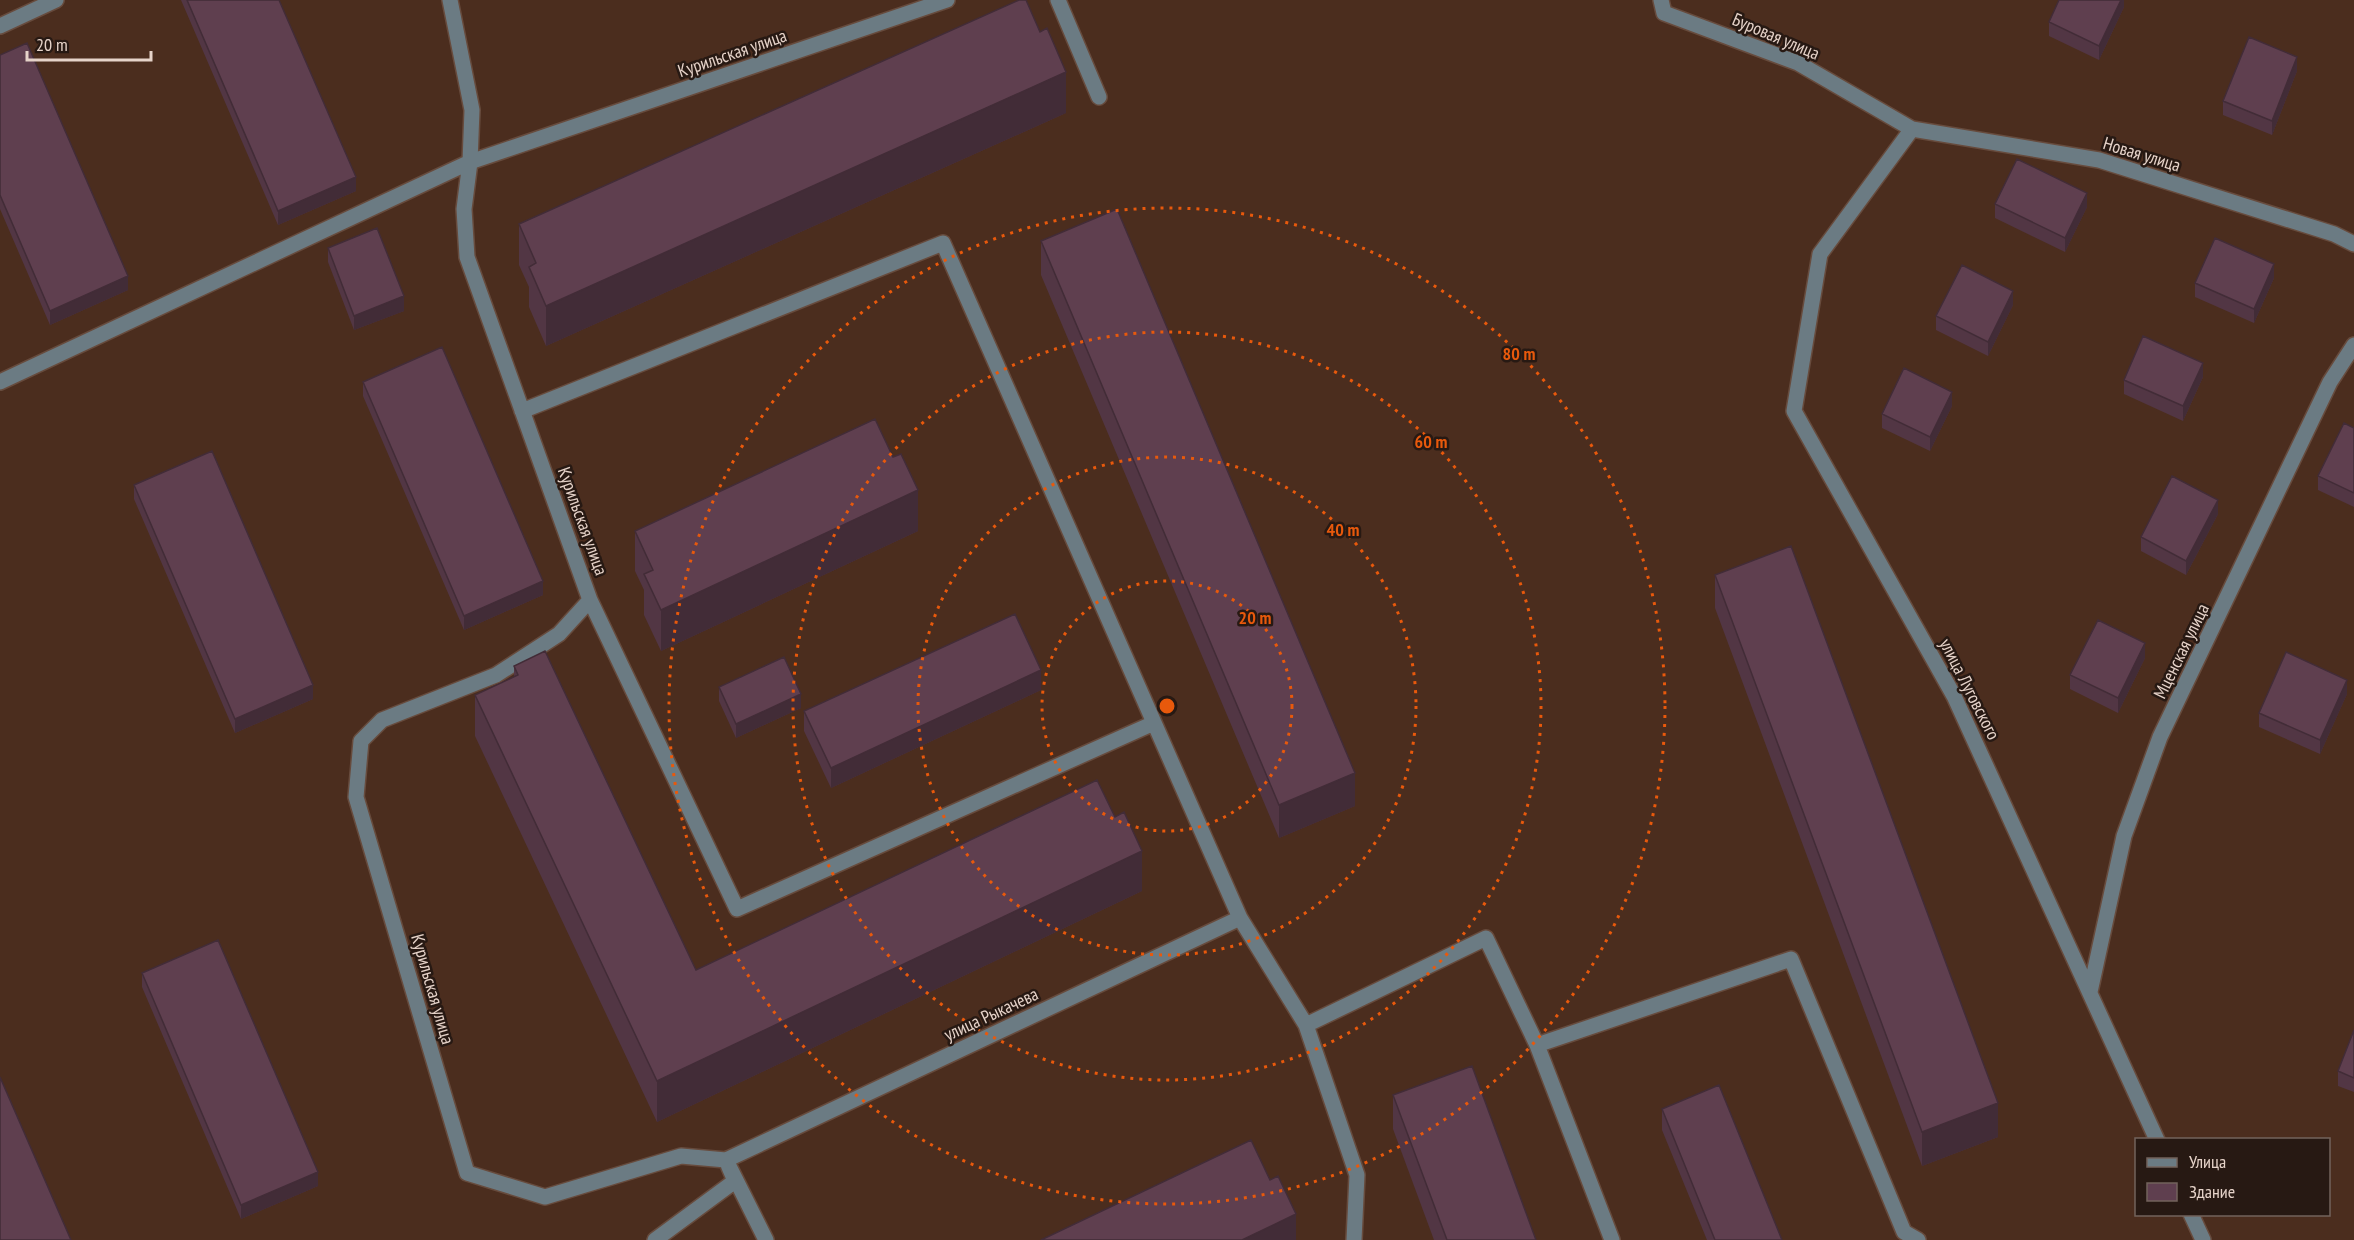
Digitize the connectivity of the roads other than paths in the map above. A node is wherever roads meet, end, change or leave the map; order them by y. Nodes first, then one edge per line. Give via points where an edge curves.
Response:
1 (57, 0) edge
2 (450, 0) edge
3 (947, 0) edge
4 (1058, 0) edge
5 (1661, 0) edge
6 (0, 26) edge
7 (1099, 97) dead end
8 (1912, 129) junction
9 (470, 162) junction
10 (2354, 244) edge
11 (2354, 345) edge
12 (0, 382) edge
13 (522, 411) junction
14 (590, 600) junction
15 (1154, 723) junction
16 (1240, 918) junction
17 (2090, 992) junction
18 (1306, 1025) junction
19 (1537, 1045) junction
20 (2156, 1138) edge
21 (726, 1161) junction
22 (2191, 1216) edge
23 (655, 1240) edge
24 (766, 1240) edge
25 (1354, 1240) edge
26 (1612, 1240) edge
27 (1918, 1240) edge
28 (2203, 1240) edge

1 - 6 street
2 - 9 street via 472,110
3 - 9 street, Курильская улица
4 - 7 street
5 - 8 street, Буровая улица via 1664,13 1798,63
8 - 10 street, Новая улица via 2098,160 2334,234
8 - 17 street, улица Луговского via 1820,254 1794,411 1954,696
9 - 12 street
9 - 13 street, Курильская улица via 464,209 467,257
11 - 17 street, Мценская улица via 2330,382 2160,737 2124,836
13 - 14 street, Курильская улица
13 - 15 street via 943,243
14 - 15 street via 737,909
14 - 21 street, Курильская улица via 559,634 496,675 382,720 361,741 356,797 467,1173 544,1197 681,1156
15 - 16 street
16 - 18 street
16 - 21 street, улица Рыкачева
17 - 20 street, улица Луговского
18 - 19 street via 1486,938
18 - 25 street via 1358,1175
19 - 26 street
19 - 27 street via 1791,959 1904,1232
21 - 23 street via 735,1181
21 - 24 street
22 - 28 street

